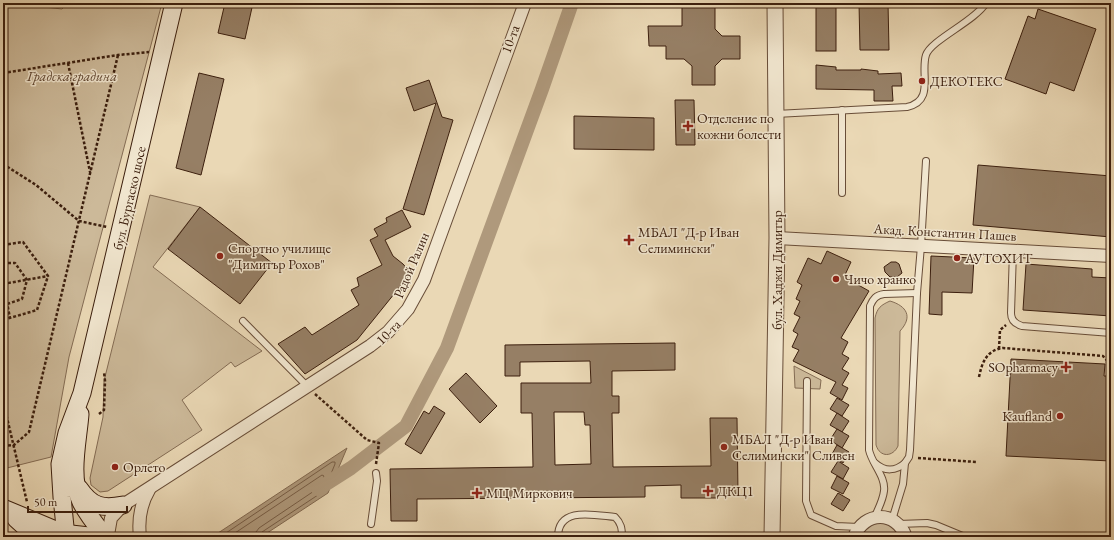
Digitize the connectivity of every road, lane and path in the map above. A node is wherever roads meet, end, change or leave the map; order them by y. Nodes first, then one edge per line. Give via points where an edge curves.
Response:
1 (174, 3) edge
2 (525, 3) edge
3 (775, 3) edge
4 (986, 3) edge
5 (163, 50) junction
6 (118, 55) junction
7 (68, 63) junction
8 (3, 73) edge
9 (842, 110) junction
10 (776, 114) junction
11 (926, 161) dead end
12 (3, 164) edge
13 (90, 175) junction
14 (842, 193) dead end
15 (80, 221) junction
16 (121, 231) junction
17 (778, 238) junction
18 (3, 245) edge
19 (921, 246) junction
20 (1013, 251) junction
21 (1111, 256) edge
22 (3, 263) edge
23 (48, 276) junction
24 (27, 280) junction
25 (3, 283) edge
26 (917, 293) junction
27 (7, 304) junction
28 (10, 318) junction
29 (3, 320) edge
30 (243, 321) dead end
31 (1000, 330) dead end
32 (1111, 332) edge
33 (999, 348) junction
34 (1111, 365) edge
35 (979, 377) dead end
36 (807, 381) dead end
37 (312, 391) junction
38 (322, 391) dead end
39 (82, 393) junction
40 (3, 401) edge
41 (14, 445) junction
42 (3, 446) edge
43 (921, 459) dead end
44 (376, 460) dead end
45 (874, 462) junction
46 (977, 462) dead end
47 (905, 463) junction
48 (376, 473) dead end
49 (76, 482) junction
50 (150, 489) junction
51 (62, 502) junction
52 (124, 505) junction
53 (4, 508) edge
54 (874, 518) junction
55 (895, 522) junction
56 (371, 524) dead end
57 (30, 527) edge
58 (856, 532) edge
59 (66, 535) edge
60 (106, 536) edge
61 (140, 537) edge
62 (558, 537) edge
63 (622, 537) edge
64 (772, 537) edge
65 (906, 537) edge
66 (930, 537) edge
67 (954, 537) edge
68 (965, 537) edge

1 - 5 main road, бул. Бургаско шосе
2 - 37 street, Радой Ралин via 424,280 408,309 388,332
3 - 10 street, бул. Хаджи Димитър
4 - 9 lane via 978,13 926,54 924,94 917,103 907,107
5 - 6 path
5 - 16 main road, бул. Бургаско шосе
6 - 7 path
6 - 13 path
7 - 8 path
7 - 13 path
9 - 10 lane
9 - 14 lane
10 - 17 street, бул. Хаджи Димитър
11 - 19 lane
12 - 15 path via 36,185
13 - 15 path
15 - 16 path
15 - 41 path via 30,432
16 - 39 main road, бул. Бургаско шосе
17 - 19 street, Акад. Константин Пашев
17 - 64 street, бул. Хаджи Димитър
18 - 23 path via 23,242
19 - 20 street, Акад. Константин Пашев
19 - 26 lane
20 - 21 street, Акад. Константин Пашев
20 - 32 lane via 1011,313 1015,323 1022,326
22 - 24 path via 15,263
23 - 24 path
23 - 28 path via 37,310
24 - 25 path
24 - 27 path via 22,299
25 - 27 path
26 - 45 lane via 879,295 870,306 869,450
26 - 47 lane via 910,450
27 - 28 path
28 - 29 path
30 - 37 lane
31 - 33 path
33 - 34 path via 1103,356
33 - 35 path via 987,355
36 - 58 lane via 806,501 811,515
37 - 38 path
37 - 44 path via 367,440 379,443
37 - 50 street, Радой Ралин
39 - 49 main road, бул. Бургаско шосе
39 - 51 main road, бул. Бургаско шосе via 64,444 60,464
40 - 41 path
41 - 42 path
41 - 57 path
43 - 46 path
45 - 47 lane via 890,470
45 - 54 lane via 884,491
47 - 55 lane via 904,484
48 - 56 lane
49 - 52 main road via 84,495 95,504 108,507
49 - 60 main road, бул. Бургаско шосе via 84,507
50 - 52 street, Радой Ралин
50 - 61 street via 143,499
51 - 57 main road via 55,512
51 - 59 main road, бул. Бургаско шосе
52 - 60 street, Радой Ралин via 111,518
53 - 57 main road
54 - 55 street via 880,517
54 - 58 street via 863,523
55 - 65 street
55 - 68 lane via 936,524
57 - 59 main road
59 - 60 main road
62 - 63 lane via 558,529 564,520 582,514 615,517 620,521
66 - 67 lane

